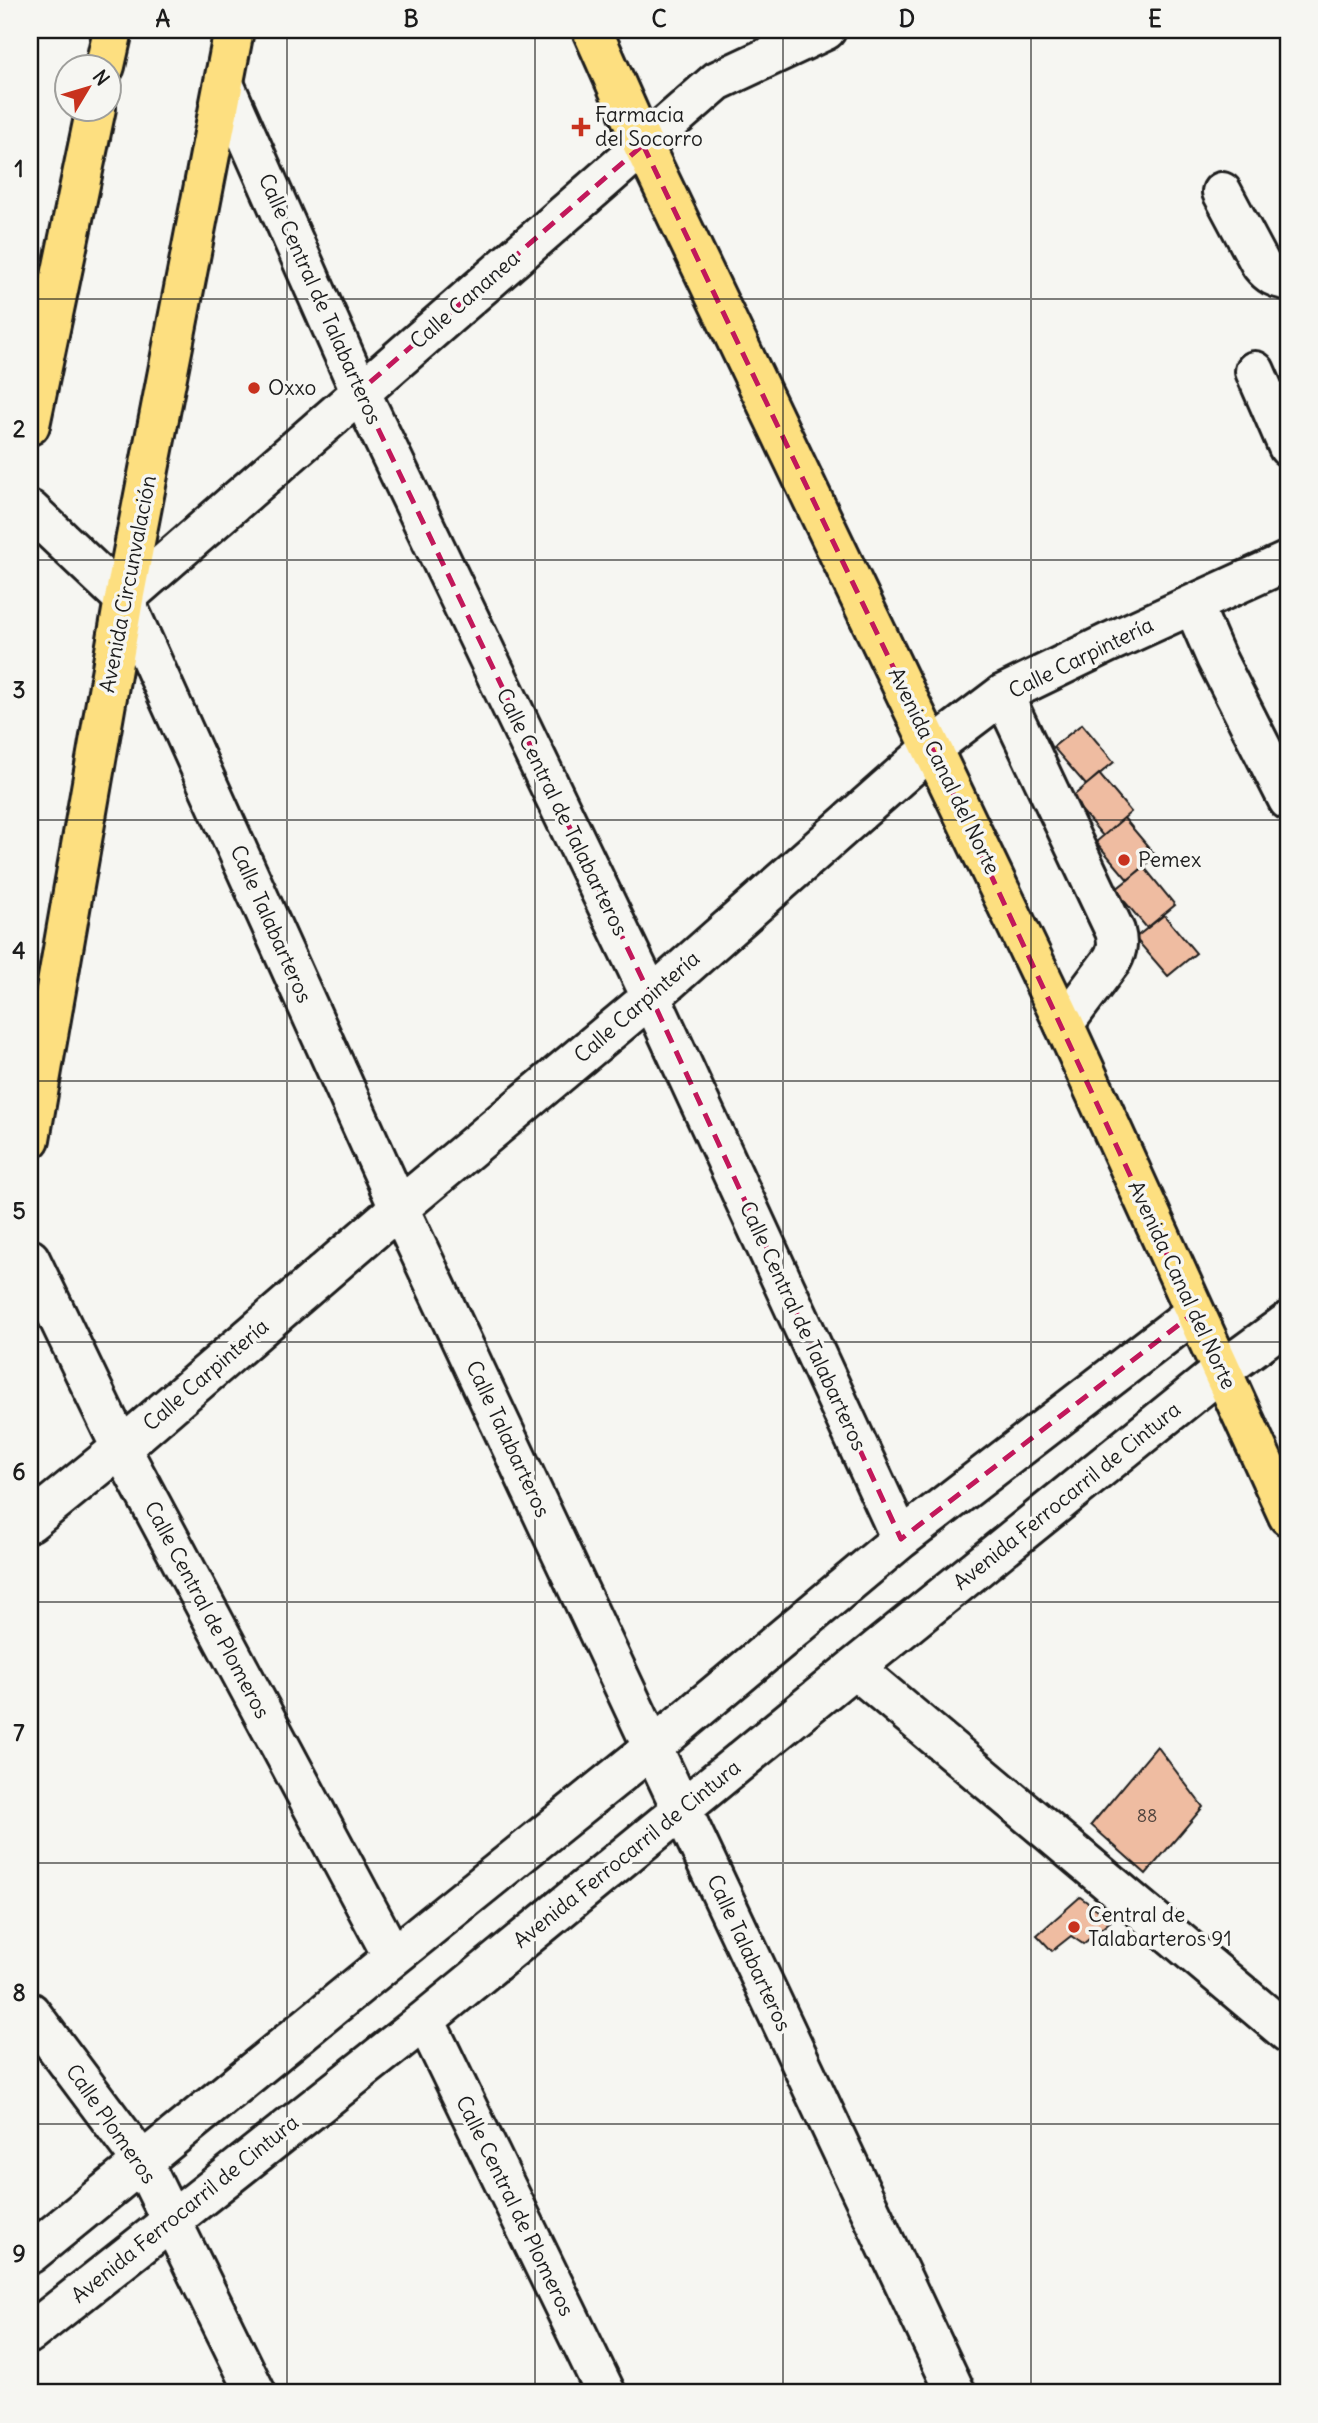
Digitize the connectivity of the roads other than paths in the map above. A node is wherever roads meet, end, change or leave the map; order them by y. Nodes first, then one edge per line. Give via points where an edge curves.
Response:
1 (113, 30) edge
2 (234, 30) edge
3 (592, 30) edge
4 (826, 30) edge
5 (108, 52) edge
6 (224, 85) junction
7 (93, 122) edge
8 (643, 145) junction
9 (1222, 191) dead end
10 (1288, 280) edge
11 (1255, 371) dead end
12 (360, 391) junction
13 (30, 425) edge
14 (1288, 447) edge
15 (30, 510) edge
16 (1288, 561) edge
17 (124, 599) junction
18 (1193, 605) junction
19 (1003, 694) junction
20 (932, 747) junction
21 (1288, 800) edge
22 (651, 997) junction
23 (1064, 1024) junction
24 (30, 1139) edge
25 (399, 1208) junction
26 (30, 1259) edge
27 (1194, 1313) junction
28 (1288, 1322) edge
29 (1221, 1371) junction
30 (121, 1448) junction
31 (1288, 1516) edge
32 (30, 1522) edge
33 (901, 1539) junction
34 (854, 1668) junction
35 (653, 1747) junction
36 (681, 1809) junction
37 (393, 1957) junction
38 (30, 2012) edge
39 (425, 2020) junction
40 (1288, 2033) edge
41 (143, 2163) junction
42 (172, 2219) junction
43 (30, 2254) edge
44 (30, 2333) edge
45 (256, 2393) edge
46 (606, 2393) edge
47 (956, 2393) edge

1 - 5 main road
2 - 6 main road, Avenida Circunvalación
3 - 8 main road, Avenida Canal del Norte
4 - 8 street, Calle Cananea via 718,81
6 - 12 street, Calle Central de Talabarteros
6 - 17 main road, Avenida Circunvalación
7 - 13 main road
8 - 12 street, Calle Cananea
8 - 20 main road, Avenida Canal del Norte
9 - 10 street via 1261,265 1268,274
11 - 14 street
12 - 17 street, Calle Cananea
12 - 22 street, Calle Central de Talabarteros
15 - 17 street, Calle Talabarteros
16 - 18 street, Calle Carpintería
17 - 24 main road, Avenida Circunvalación
17 - 25 street, Calle Talabarteros
18 - 19 street, Calle Carpintería
18 - 21 street
19 - 20 street, Calle Carpintería
19 - 23 street via 1118,941 1112,960
20 - 22 street, Calle Carpintería
20 - 23 main road, Avenida Canal del Norte
22 - 25 street, Calle Carpintería
22 - 33 street, Calle Central de Talabarteros
23 - 27 main road, Avenida Canal del Norte
25 - 30 street, Calle Carpintería
25 - 35 street, Calle Talabarteros
26 - 30 street, Calle Central de Plomeros
27 - 29 main road, Avenida Canal del Norte
27 - 33 street
28 - 29 street, Avenida Ferrocarril de Cintura
29 - 31 main road, Avenida Canal del Norte
29 - 34 street, Avenida Ferrocarril de Cintura
30 - 32 street, Calle Carpintería
30 - 37 street, Calle Central de Plomeros
33 - 35 street
34 - 36 street, Avenida Ferrocarril de Cintura
34 - 40 street
35 - 36 street, Calle Talabarteros
35 - 37 street
36 - 39 street, Avenida Ferrocarril de Cintura
36 - 47 street, Calle Talabarteros
37 - 41 street
38 - 41 street, Calle Plomeros
39 - 42 street, Avenida Ferrocarril de Cintura
39 - 46 street, Calle Central de Plomeros
41 - 42 street, Calle Plomeros
41 - 43 street
42 - 44 street, Avenida Ferrocarril de Cintura
42 - 45 street, Calle Plomeros

